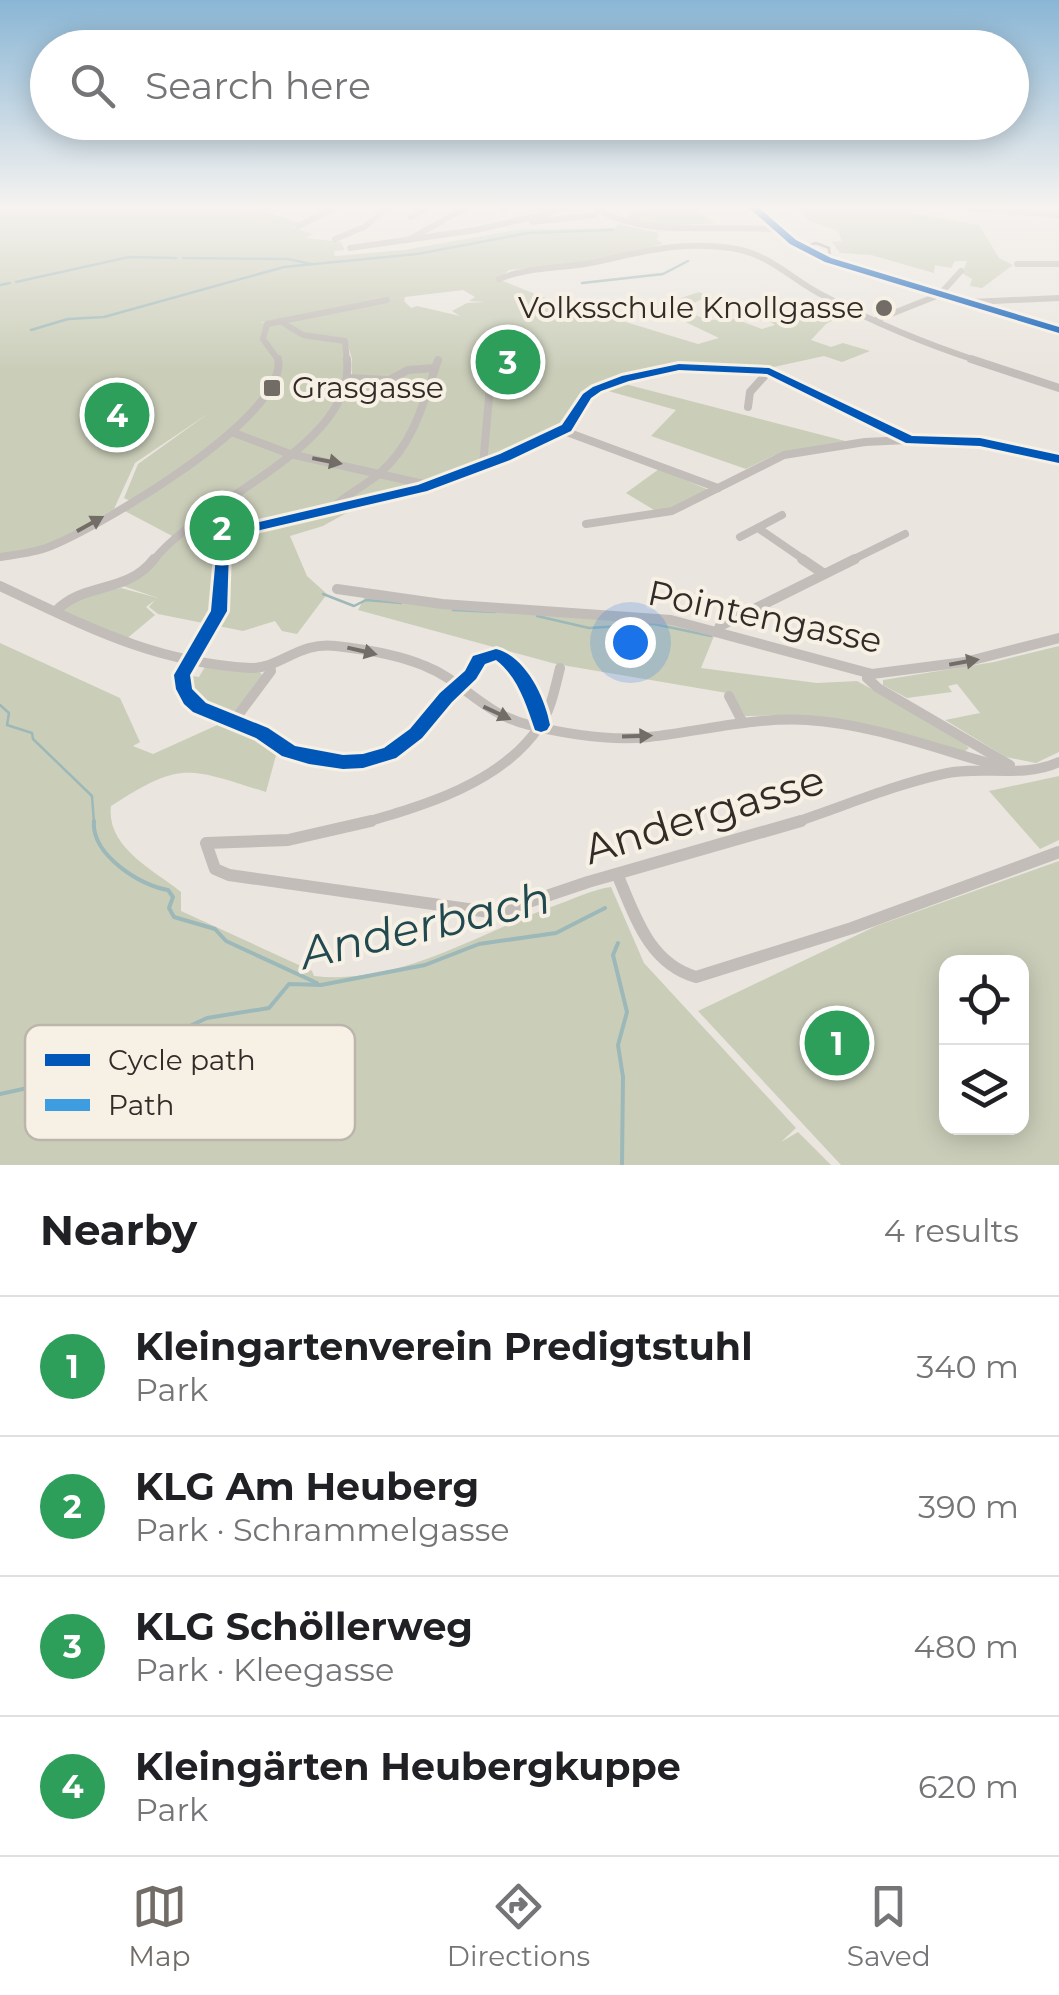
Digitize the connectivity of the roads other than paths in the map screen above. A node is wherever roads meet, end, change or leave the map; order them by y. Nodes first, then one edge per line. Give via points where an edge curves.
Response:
1 (599, 261) edge
2 (775, 261) edge
3 (833, 261) edge
4 (1017, 264) dead end
5 (1059, 264) edge
6 (961, 271) dead end
7 (499, 279) dead end
8 (942, 293) junction
9 (1059, 298) edge
10 (387, 300) dead end
11 (971, 302) junction
12 (876, 320) junction
13 (280, 321) junction
14 (1059, 330) edge
15 (769, 371) junction
16 (491, 376) dead end
17 (348, 378) junction
18 (1059, 388) edge
19 (748, 407) dead end
20 (564, 431) junction
21 (234, 433) junction
22 (910, 440) junction
23 (290, 454) junction
24 (1059, 460) edge
25 (483, 464) junction
26 (381, 472) junction
27 (428, 485) junction
28 (718, 488) junction
29 (332, 508) junction
30 (782, 515) dead end
31 (586, 524) dead end
32 (758, 528) junction
33 (906, 534) dead end
34 (740, 537) dead end
35 (0, 557) edge
36 (824, 574) junction
37 (0, 586) edge
38 (337, 589) dead end
39 (56, 611) junction
40 (718, 632) junction
41 (1059, 638) edge
42 (188, 659) junction
43 (270, 665) junction
44 (560, 668) dead end
45 (868, 673) junction
46 (459, 688) junction
47 (729, 696) dead end
48 (233, 722) junction
49 (742, 722) junction
50 (542, 723) junction
51 (1059, 762) edge
52 (1023, 771) junction
53 (1059, 852) edge
54 (617, 874) junction

1 - 7 street via 519,270
2 - 12 street via 821,295
3 - 8 main road
4 - 5 street
6 - 8 street
8 - 11 main road
8 - 12 street
9 - 11 street
10 - 13 street
11 - 14 main road
12 - 18 street via 947,352
13 - 17 street via 303,335 344,340
13 - 21 street via 267,324 263,335 279,372
15 - 19 street via 750,392
15 - 20 street via 684,367 626,378 589,394
15 - 22 street
16 - 25 street
17 - 23 street via 334,410
17 - 26 street via 389,380 437,364 415,432
20 - 25 street
20 - 28 street
21 - 23 street
35 -> 21 street via 57,543
22 - 24 street via 980,442
22 - 28 street via 784,455
23 -> 26 street
23 - 39 street via 173,537 139,576 72,597
25 - 27 street
26 - 27 street
26 - 29 street
27 - 29 street
28 - 31 street via 667,513
29 - 42 street via 251,528 225,544 219,611
30 - 32 street
32 - 34 street
32 - 36 street
33 - 36 street
36 - 40 street
37 - 39 street
38 - 40 street, Pointengasse via 442,604 645,617
39 - 42 street via 123,644
40 - 45 street, Pointengasse
45 -> 41 street, Pointengasse via 965,662
42 - 43 street
42 - 48 street via 182,679 188,696
43 -> 46 street via 300,648 340,646 426,666
43 - 48 street
44 - 50 street
45 - 52 street via 878,688
46 - 48 street via 411,742 364,760 318,758
46 -> 50 street via 491,712
46 - 50 street via 484,656 503,656
47 - 49 street
50 -> 49 street via 601,736 648,737
49 - 52 street via 831,723
50 - 54 street, Andergasse via 502,765 456,791 313,835 206,844 215,869 496,913
51 - 52 street, Andergasse
52 - 54 street, Andergasse via 942,774
53 - 54 street via 835,934 696,976 661,963

